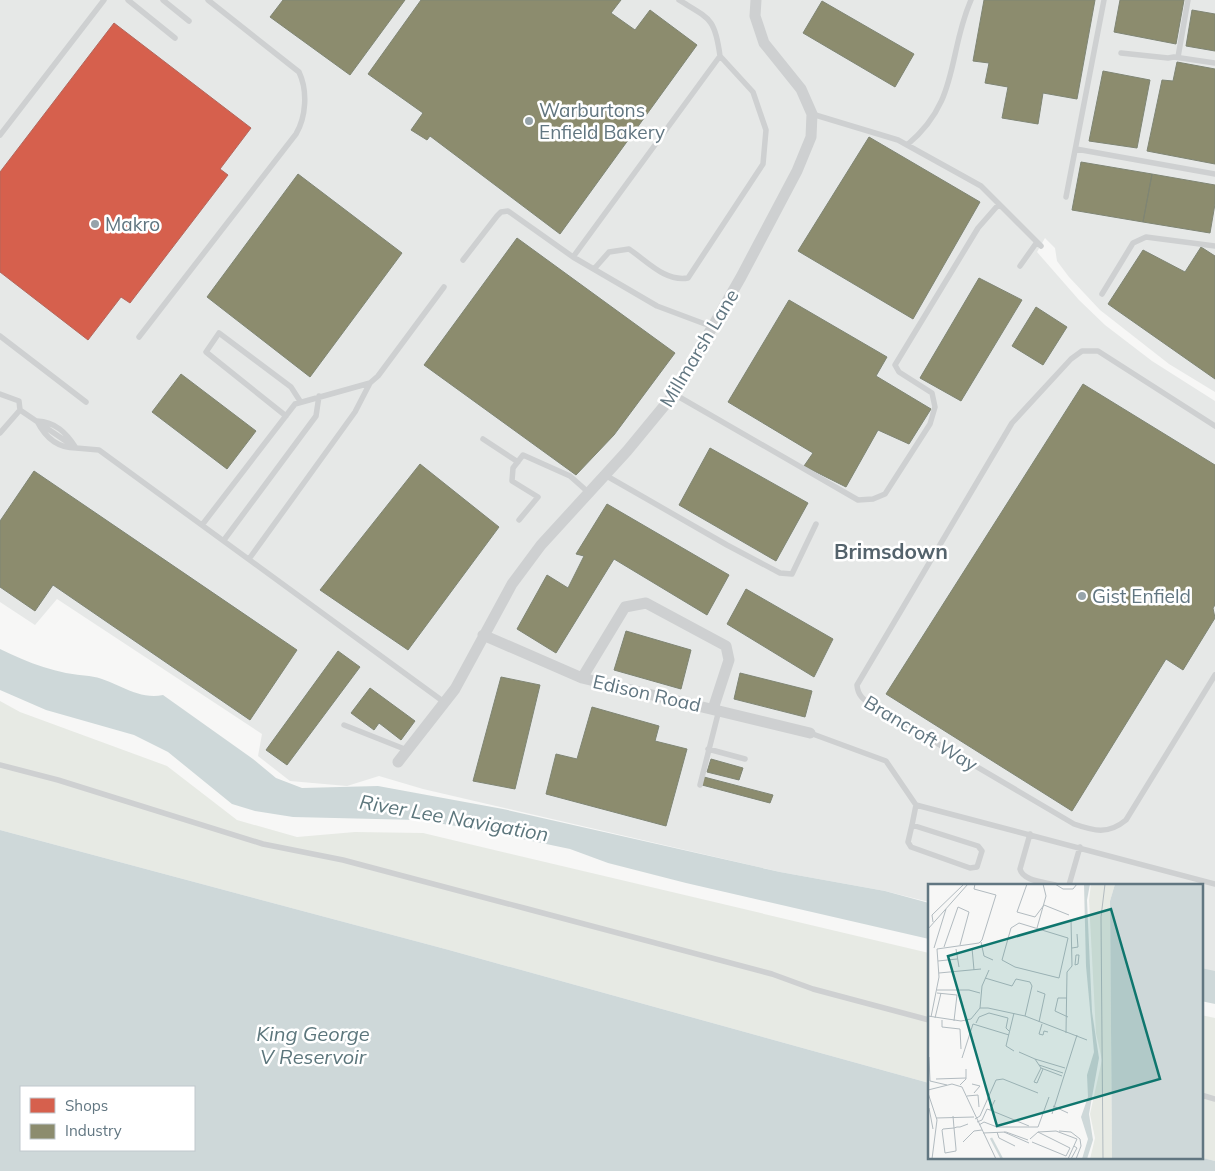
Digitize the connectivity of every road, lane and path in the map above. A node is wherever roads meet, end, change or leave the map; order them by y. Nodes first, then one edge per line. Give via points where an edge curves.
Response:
1 (104, 0) edge
2 (128, 0) edge
3 (163, 0) edge
4 (208, 0) edge
5 (679, 0) edge
6 (756, 0) edge
7 (971, 0) edge
8 (1104, 0) edge
9 (1188, 0) edge
10 (189, 21) dead end
11 (175, 38) dead end
12 (1121, 53) dead end
13 (720, 56) junction
14 (1178, 57) junction
15 (1215, 64) edge
16 (812, 114) junction
17 (0, 135) edge
18 (907, 145) junction
19 (1076, 148) junction
20 (1215, 174) edge
21 (1066, 197) dead end
22 (999, 204) junction
23 (1215, 246) edge
24 (573, 257) junction
25 (462, 260) dead end
26 (1020, 266) dead end
27 (594, 269) junction
28 (444, 287) dead end
29 (1102, 294) dead end
30 (713, 327) junction
31 (0, 336) edge
32 (139, 337) dead end
33 (370, 383) junction
34 (0, 394) edge
35 (674, 394) junction
36 (319, 396) junction
37 (300, 401) junction
38 (86, 402) dead end
39 (20, 410) junction
40 (286, 416) junction
41 (37, 420) junction
42 (1215, 426) edge
43 (0, 433) edge
44 (483, 439) dead end
45 (76, 448) junction
46 (518, 462) junction
47 (605, 475) junction
48 (588, 492) junction
49 (519, 520) dead end
50 (816, 524) dead end
51 (202, 525) junction
52 (224, 540) junction
53 (249, 559) junction
54 (483, 635) junction
55 (1215, 675) edge
56 (582, 678) junction
57 (444, 702) junction
58 (716, 710) junction
59 (344, 725) dead end
60 (810, 733) joint
61 (708, 749) junction
62 (408, 750) junction
63 (745, 758) dead end
64 (398, 762) dead end
65 (0, 764) edge
66 (700, 785) dead end
67 (916, 805) junction
68 (912, 825) junction
69 (1030, 834) junction
70 (1080, 847) junction
71 (1051, 884) edge
72 (1069, 884) edge
73 (1215, 884) edge
74 (928, 1020) edge
75 (1202, 1095) edge
76 (1215, 1099) edge

1 - 17 lane
2 - 11 lane
3 - 10 lane
4 - 32 lane via 299,72 305,100 302,122
5 - 13 lane via 709,18 718,37
6 - 16 street, Millmarsh Lane via 755,16 764,43 801,89
7 - 18 lane via 952,74 934,117
8 - 19 lane
9 - 14 lane
12 - 14 lane
13 - 24 lane
13 - 27 lane via 753,92 766,130 763,164 688,278 678,280 666,275 629,249 609,252
14 - 15 lane
16 - 18 lane
16 - 30 street, Millmarsh Lane via 811,137 797,171
18 - 22 lane via 980,186
19 - 20 lane
19 - 21 lane
22 - 26 lane via 1039,244
22 - 35 lane via 978,228 896,365 899,372 932,393 935,407 930,424 886,494 858,500
23 - 29 lane via 1146,237 1133,243
24 - 25 lane via 508,211 497,216
24 - 27 lane
27 - 30 lane via 657,306
28 - 33 lane
30 - 35 street, Millmarsh Lane
31 - 38 lane
33 - 36 lane
33 - 53 lane via 355,412
34 - 39 lane via 19,401
35 - 47 street, Millmarsh Lane
36 - 37 lane
36 - 52 lane via 316,416
37 - 40 lane
37 - 40 lane via 291,387 220,333 206,352
39 - 41 lane
39 - 43 lane
40 - 51 lane
41 - 45 lane via 50,422 69,436
41 - 45 lane via 43,433 61,447
42 - 55 lane, Brancroft Way via 1098,351 1082,352 1071,359 1012,423 856,685 861,698 876,708 1074,824 1098,832 1118,827 1126,820
44 - 46 lane
45 - 51 lane via 99,450
46 - 48 lane via 523,455 570,476
46 - 49 lane via 513,468 512,481 538,497
47 - 48 street, Millmarsh Lane
47 - 50 lane via 780,573 792,574
48 - 54 street, Millmarsh Lane via 512,584
51 - 52 lane
52 - 53 lane
53 - 57 lane
54 - 56 street, Edison Road
54 - 57 street, Millmarsh Lane
56 - 58 street, Edison Road
56 - 58 street, Edison Road via 625,607 646,602 726,646 729,660
57 - 62 street, Millmarsh Lane
58 - 60 street, Edison Road
58 - 61 lane
59 - 62 lane
60 - 67 lane via 886,761
61 - 63 lane
61 - 66 lane
62 - 64 street, Millmarsh Lane
65 - 74 lane via 262,844 343,860 772,974 814,989
67 - 68 lane
67 - 69 lane
68 - 68 lane via 978,846 982,851 977,867 970,868 911,848 908,842
69 - 70 lane
69 - 71 lane via 1021,874
70 - 72 lane
70 - 73 lane
75 - 76 lane

